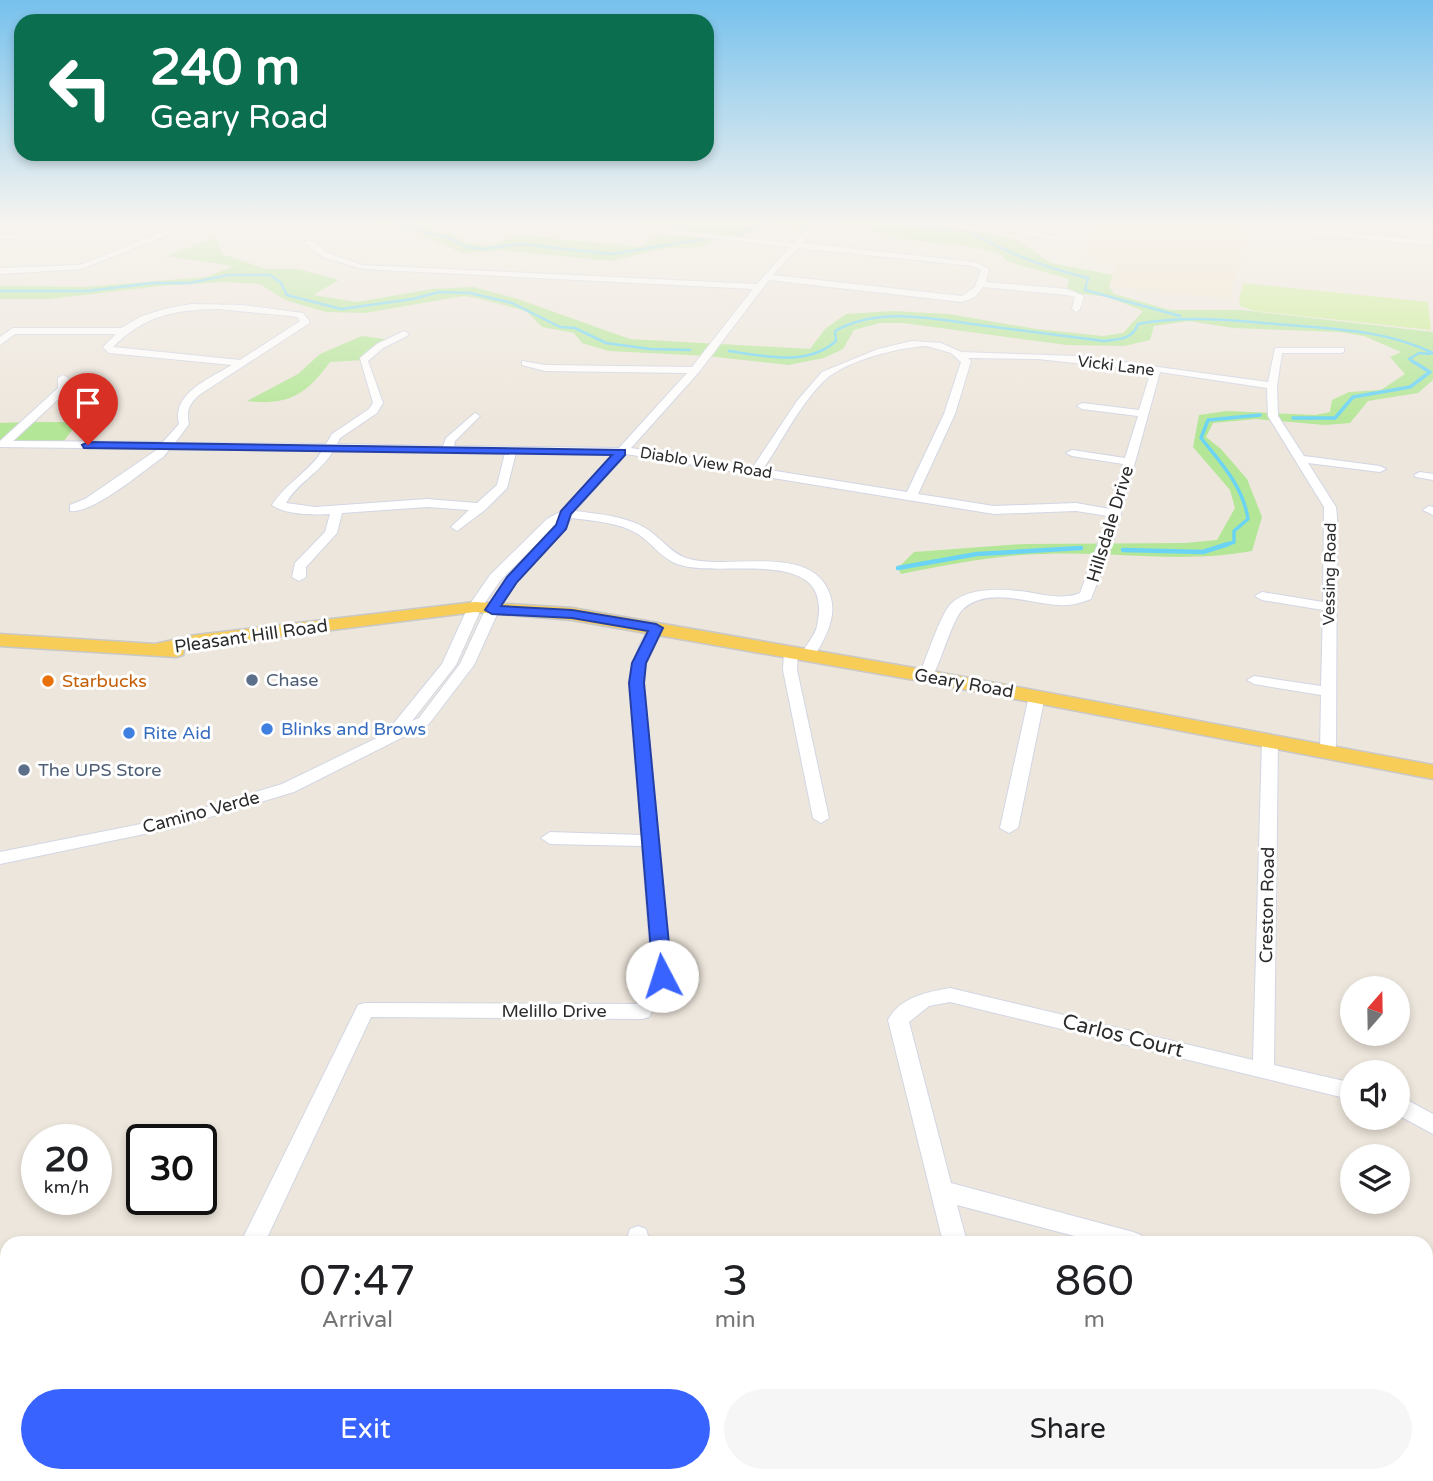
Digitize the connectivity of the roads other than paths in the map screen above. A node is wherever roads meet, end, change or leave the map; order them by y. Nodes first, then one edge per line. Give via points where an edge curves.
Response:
1 (758, 290) edge
2 (883, 290) edge
3 (976, 290) edge
4 (1047, 290) edge
5 (1076, 309) dead end
6 (0, 331) edge
7 (13, 331) junction
8 (122, 331) junction
9 (404, 334) dead end
10 (0, 342) edge
11 (1341, 350) dead end
12 (960, 355) junction
13 (244, 363) junction
14 (525, 363) dead end
15 (695, 370) junction
16 (1156, 370) junction
17 (63, 378) dead end
18 (1272, 386) junction
19 (1082, 406) dead end
20 (1142, 413) junction
21 (475, 416) dead end
22 (1, 444) edge
23 (169, 446) junction
24 (330, 448) junction
25 (447, 450) junction
26 (511, 450) junction
27 (621, 452) junction
28 (1072, 453) dead end
29 (1300, 459) junction
30 (1130, 461) junction
31 (1380, 470) dead end
32 (756, 471) junction
33 (911, 497) junction
34 (481, 507) junction
35 (74, 508) dead end
36 (337, 510) junction
37 (566, 513) junction
38 (1115, 513) junction
39 (457, 527) dead end
40 (299, 577) dead end
41 (1262, 596) dead end
42 (1329, 607) junction
43 (478, 612) junction
44 (656, 628) junction
45 (343, 630) joint
46 (0, 640) edge
47 (800, 653) junction
48 (926, 676) junction
49 (1254, 680) dead end
50 (1328, 692) junction
51 (1037, 696) junction
52 (391, 736) junction
53 (1270, 741) junction
54 (1328, 752) junction
55 (1433, 772) edge
56 (821, 818) dead end
57 (1009, 828) dead end
58 (550, 838) dead end
59 (650, 841) junction
60 (0, 858) edge
61 (1263, 1070) junction
62 (1340, 1089) edge
63 (1410, 1111) edge
64 (1433, 1125) edge
65 (943, 1191) junction
66 (256, 1236) edge
67 (954, 1236) edge
68 (1111, 1236) edge

1 - 15 street
2 - 3 street via 962,299
4 - 5 street via 1080,296
6 - 7 street
7 - 8 street
7 - 10 street
8 - 13 street via 108,347 112,351
8 - 13 street via 143,318 195,308 262,309 303,318 304,322
9 - 24 street via 363,360 378,403 336,436
11 - 18 street, Vessing Road via 1278,350
12 - 16 street, Vicki Lane via 1033,356
12 - 32 street, Vicki Lane via 933,345 903,344 833,369 818,381
12 - 33 street via 966,361 958,393
13 - 23 street via 185,402 184,424
14 - 15 street via 545,368
15 - 27 street
16 - 18 street, Vicki Lane
16 - 20 street, Hillsdale Drive
17 - 22 street via 62,390
18 - 29 street, Vessing Road via 1273,416
19 - 20 street
20 - 30 street, Hillsdale Drive
21 - 25 street via 450,440
22 - 23 street, Diablo View Road
23 - 24 street, Diablo View Road
23 - 35 street
24 - 25 street, Diablo View Road
24 - 36 street via 278,505
25 - 26 street, Diablo View Road
26 - 27 street, Diablo View Road
26 - 34 street via 503,486
27 - 32 street, Diablo View Road
27 - 37 street
28 - 30 street
29 - 31 street
29 - 42 street, Vessing Road via 1330,507
30 - 38 street, Hillsdale Drive
32 - 33 street, Diablo View Road
33 - 38 street, Diablo View Road via 994,510 1076,507
34 - 36 street via 427,503
34 - 39 street
36 - 40 street via 331,533 300,566
37 - 43 street via 562,526
37 - 47 street via 626,524 681,561 709,567 779,565 810,575 826,606 824,628
38 - 48 street, Hillsdale Drive via 1086,596 1068,601 997,593 963,601 955,608
41 - 42 street
42 - 50 street, Vessing Road
43 - 44 main road, Geary Road via 572,614
43 - 45 main road, Geary Road
43 - 52 street, Camino Verde via 449,665
43 - 52 street, Camino Verde via 467,665 424,721
44 - 47 main road, Geary Road
44 - 59 street, Melillo Drive via 639,663 637,683
45 - 46 main road, Pleasant Hill Road via 257,651 191,654 162,648
47 - 48 main road, Geary Road
47 - 56 street via 790,670
48 - 51 main road, Geary Road
49 - 50 street
50 - 54 street, Vessing Road
51 - 53 main road, Geary Road
51 - 57 street
52 - 60 street, Camino Verde via 288,788 173,823
53 - 54 main road, Geary Road
53 - 61 street, Creston Road
54 - 55 main road, Geary Road
58 - 59 street
59 - 66 street, Melillo Drive via 662,976 642,1012 365,1010
61 - 62 street, Carlos Court
61 - 65 street, Carlos Court via 950,995 923,1000 898,1020
63 - 64 street
65 - 67 street
65 - 68 street

